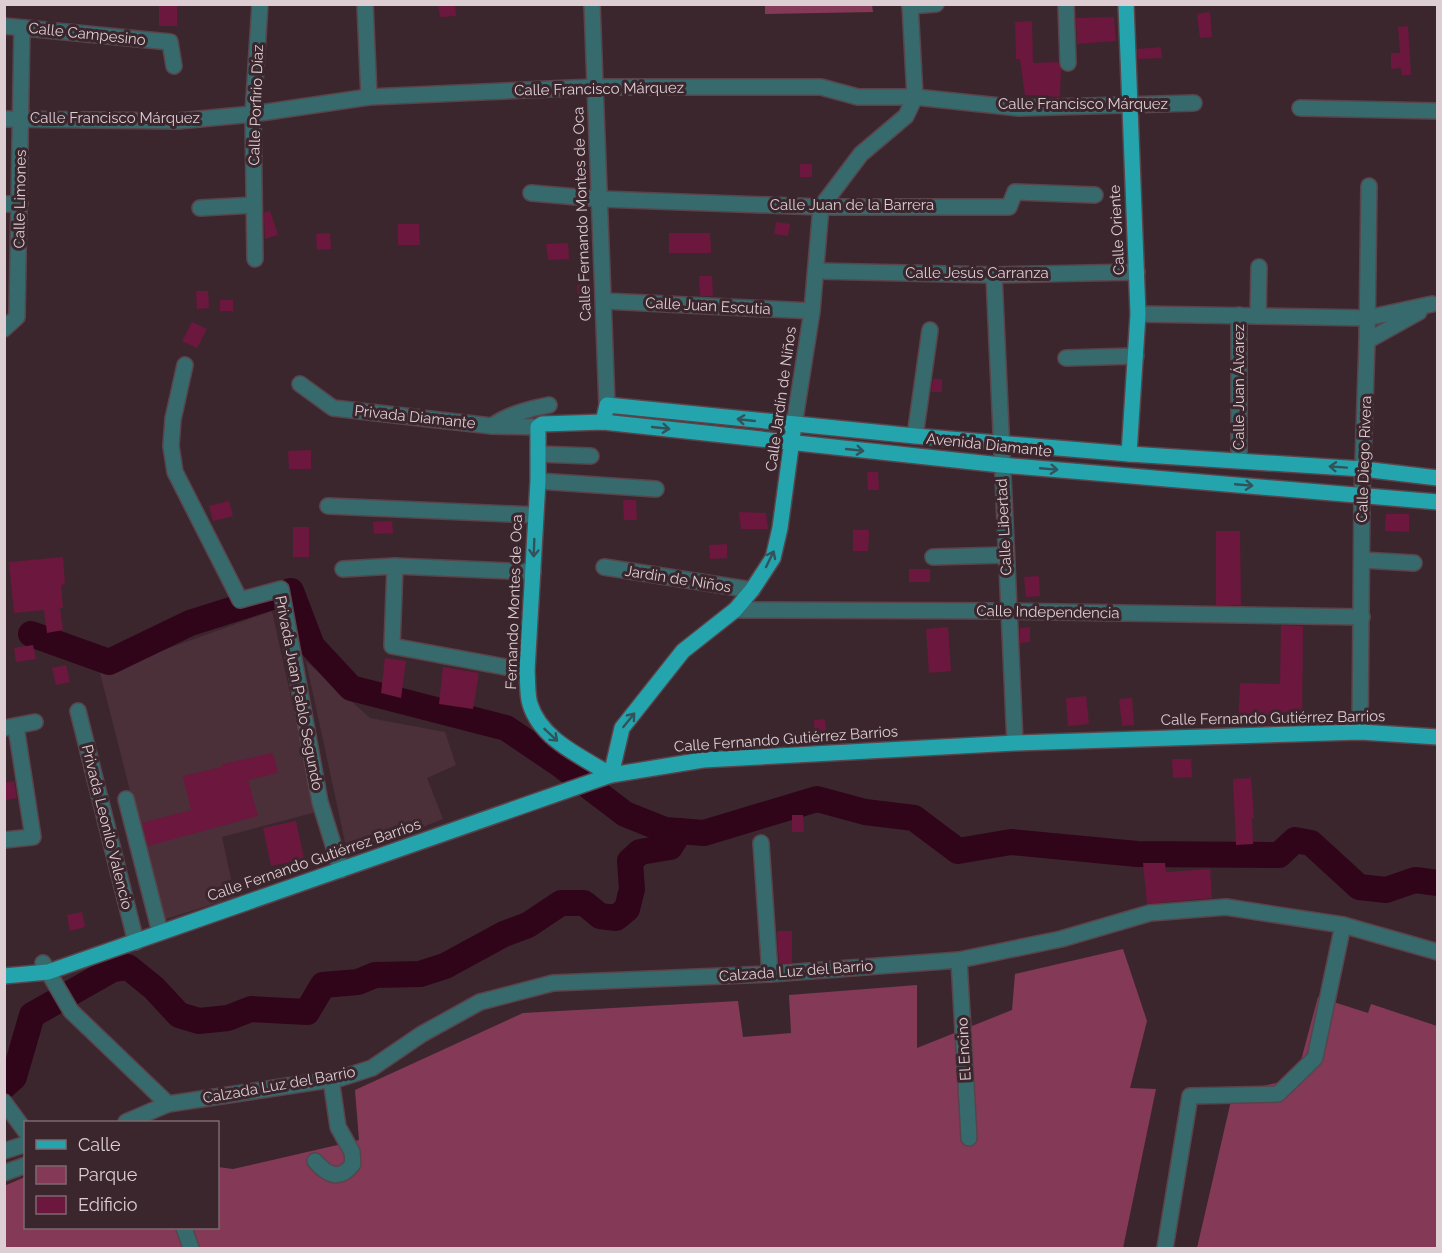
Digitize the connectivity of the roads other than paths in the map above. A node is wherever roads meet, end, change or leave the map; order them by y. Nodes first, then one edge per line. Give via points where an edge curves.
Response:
1 (260, 4) edge
2 (365, 4) edge
3 (592, 4) edge
4 (936, 4) edge
5 (1066, 4) edge
6 (1126, 4) edge
7 (910, 5) edge
8 (4, 26) edge
9 (21, 28) junction
10 (1068, 63) dead end
11 (174, 66) dead end
12 (595, 87) junction
13 (369, 97) junction
14 (915, 97) junction
15 (1194, 103) dead end
16 (1130, 105) junction
17 (1300, 108) dead end
18 (1437, 111) edge
19 (253, 114) junction
20 (4, 119) edge
21 (22, 119) junction
22 (1369, 186) dead end
23 (531, 193) dead end
24 (1095, 195) dead end
25 (600, 199) junction
26 (12, 204) edge
27 (254, 205) junction
28 (821, 207) junction
29 (201, 208) dead end
30 (255, 259) dead end
31 (1260, 267) dead end
32 (816, 272) junction
33 (1137, 272) junction
34 (994, 274) junction
35 (604, 301) junction
36 (1435, 303) edge
37 (812, 311) junction
38 (1138, 314) junction
39 (1239, 315) junction
40 (1258, 316) junction
41 (1366, 318) junction
42 (4, 329) edge
43 (930, 330) dead end
44 (1367, 341) junction
45 (1136, 356) junction
46 (1066, 358) dead end
47 (185, 365) dead end
48 (300, 384) dead end
49 (549, 405) dead end
50 (608, 405) junction
51 (603, 422) junction
52 (794, 425) junction
53 (492, 426) junction
54 (538, 427) junction
55 (915, 436) junction
56 (793, 443) junction
57 (1001, 443) junction
58 (538, 454) junction
59 (1129, 454) junction
60 (591, 456) dead end
61 (1239, 460) junction
62 (1001, 465) junction
63 (1363, 469) junction
64 (1437, 478) edge
65 (538, 481) junction
66 (656, 489) dead end
67 (1362, 494) junction
68 (1437, 502) edge
69 (328, 506) dead end
70 (535, 515) junction
71 (1005, 555) junction
72 (933, 557) dead end
73 (1362, 560) junction
74 (1414, 563) dead end
75 (395, 566) junction
76 (604, 567) dead end
77 (344, 569) dead end
78 (533, 572) junction
79 (752, 590) junction
80 (735, 610) junction
81 (1007, 611) junction
82 (1362, 617) junction
83 (527, 671) junction
84 (78, 711) dead end
85 (35, 722) dead end
86 (10, 728) edge
87 (1360, 732) junction
88 (1437, 737) edge
89 (1014, 743) junction
90 (610, 775) junction
91 (126, 799) dead end
92 (4, 840) edge
93 (761, 843) dead end
94 (341, 870) junction
95 (1342, 925) junction
96 (160, 932) junction
97 (136, 942) junction
98 (1437, 952) edge
99 (959, 960) junction
100 (4, 966) edge
101 (45, 968) junction
102 (770, 974) junction
103 (4, 976) edge
104 (331, 1079) junction
105 (4, 1102) edge
106 (168, 1104) junction
107 (149, 1118) edge
108 (132, 1121) edge
109 (24, 1128) edge
110 (969, 1138) dead end
111 (14, 1148) edge
112 (315, 1161) dead end
113 (16, 1168) edge
114 (185, 1229) edge
115 (190, 1248) edge
116 (1165, 1248) edge

1 - 19 street, Calle Porfirio Díaz
2 - 13 street
3 - 12 street, Calle Fernando Montes de Oca
4 - 7 street
5 - 10 street
6 - 16 main road, Calle Oriente
7 - 14 street
8 - 9 street, Calle Campesino
9 - 11 street, Calle Campesino via 170,42
9 - 21 street, Calle Limones
12 - 13 street, Calle Francisco Márquez
12 - 14 street, Calle Francisco Márquez via 821,87 858,97
12 - 25 street, Calle Fernando Montes de Oca
13 - 19 street, Calle Francisco Márquez
14 - 16 street, Calle Francisco Márquez via 1018,108
14 - 28 street via 906,116 861,154
15 - 16 street, Calle Francisco Márquez
16 - 33 main road, Calle Oriente
17 - 18 street
19 - 21 street, Calle Francisco Márquez via 178,121
19 - 27 street, Calle Porfirio Díaz
20 - 21 street, Calle Francisco Márquez
21 - 26 street, Calle Limones
22 - 41 street, Calle Diego Rivera
23 - 25 street, Calle Juan de la Barrera
24 - 28 street, Calle Juan de la Barrera via 1015,192 1009,207
25 - 28 street, Calle Juan de la Barrera
25 - 35 street, Calle Fernando Montes de Oca
26 - 42 street, Calle Limones via 17,317
27 - 29 street
27 - 30 street, Calle Porfirio Díaz
28 - 32 street, Calle Jardín de Niños
31 - 40 street
32 - 34 street, Calle Jesús Carranza
32 - 37 street, Calle Jardín de Niños
33 - 34 street, Calle Jesús Carranza
33 - 38 main road, Calle Oriente
34 - 57 street, Calle Libertad
35 - 37 street, Calle Juan Escutia
35 - 50 street, Calle Fernando Montes de Oca
36 - 41 street
36 - 44 street
37 - 52 street, Calle Jardín de Niños
38 - 39 street
38 - 45 main road, Calle Oriente
39 - 40 street
39 - 61 street, Calle Juan Álvarez
40 - 41 street
41 - 44 street, Calle Diego Rivera
43 - 55 street
44 - 63 street, Calle Diego Rivera
45 - 46 street
45 - 59 main road, Calle Oriente
47 - 94 street, Privada Juan Pablo Segundo via 173,419 171,446 176,472 240,600 281,589 320,802
48 - 53 street, Privada Diamante via 333,408
49 - 53 street via 514,414
50 - 51 main road, Calle Fernando Montes de Oca
52 -> 50 main road, Avenida Diamante
51 - 54 main road, Avenida Diamante
51 -> 56 main road, Avenida Diamante
52 - 55 main road, Avenida Diamante
52 - 56 main road, Calle Jardín de Niños
53 - 54 street, Privada Diamante
54 - 58 main road, Fernando Montes de Oca
55 - 57 main road, Avenida Diamante
56 -> 62 main road, Avenida Diamante
79 -> 56 main road, Calle Jardín de Niños via 773,558
57 - 59 main road, Avenida Diamante
57 - 62 street, Calle Libertad
58 - 60 street
58 - 65 main road, Fernando Montes de Oca
59 - 61 main road, Avenida Diamante
63 -> 61 main road, Avenida Diamante
62 -> 67 main road, Avenida Diamante
62 - 71 street, Calle Libertad
63 - 64 main road, Avenida Diamante
63 - 67 street, Calle Diego Rivera
65 - 66 street
65 - 70 main road, Fernando Montes de Oca
67 - 68 main road, Avenida Diamante
67 - 73 street, Calle Diego Rivera
69 - 70 street
70 -> 78 main road, Fernando Montes de Oca
71 - 72 street
71 - 81 street, Calle Libertad
73 - 74 street
73 - 82 street, Calle Diego Rivera
75 - 77 street
75 - 78 street
75 - 83 street via 392,646
76 - 79 street, Jardin de Niños
78 - 83 main road, Fernando Montes de Oca
79 - 80 main road, Calle Jardín de Niños
80 - 81 street, Calle Independencia
90 -> 80 main road, Calle Jardín de Niños via 622,728 683,651
81 - 82 street, Calle Independencia
81 - 89 street, Calle Libertad
82 - 87 street, Calle Diego Rivera
83 -> 90 main road, Fernando Montes de Oca via 529,702 546,732
84 - 97 street, Privada Leonilo Valencio
85 - 86 street
86 - 92 street via 33,837
87 - 88 main road, Calle Fernando Gutiérrez Barrios
87 - 89 main road, Calle Fernando Gutiérrez Barrios
89 - 90 main road, Calle Fernando Gutiérrez Barrios via 703,760
90 - 94 main road, Calle Fernando Gutiérrez Barrios
91 - 96 street
93 - 102 street
94 - 96 main road, Calle Fernando Gutiérrez Barrios
95 - 98 street, Calzada Luz del Barrio
95 - 99 street, Calzada Luz del Barrio via 1226,907 1150,913 1061,939
95 - 116 street via 1315,1058 1278,1094 1190,1096
96 - 97 main road, Calle Fernando Gutiérrez Barrios
97 - 101 main road, Calle Fernando Gutiérrez Barrios
99 - 102 street, Calzada Luz del Barrio
99 - 110 street, El Encino
100 - 101 main road, Calle Fernando Gutiérrez Barrios
101 - 103 main road, Calle Fernando Gutiérrez Barrios
101 - 106 street via 71,1011
102 - 104 street, Calzada Luz del Barrio via 553,983 480,1002 372,1068
104 - 106 street, Calzada Luz del Barrio
104 - 112 street via 338,1127 352,1152 353,1164 336,1175 323,1171
105 - 109 street
106 - 107 street, Calzada Luz del Barrio
107 - 108 street, Calzada Luz del Barrio
111 - 113 street
114 - 115 street

